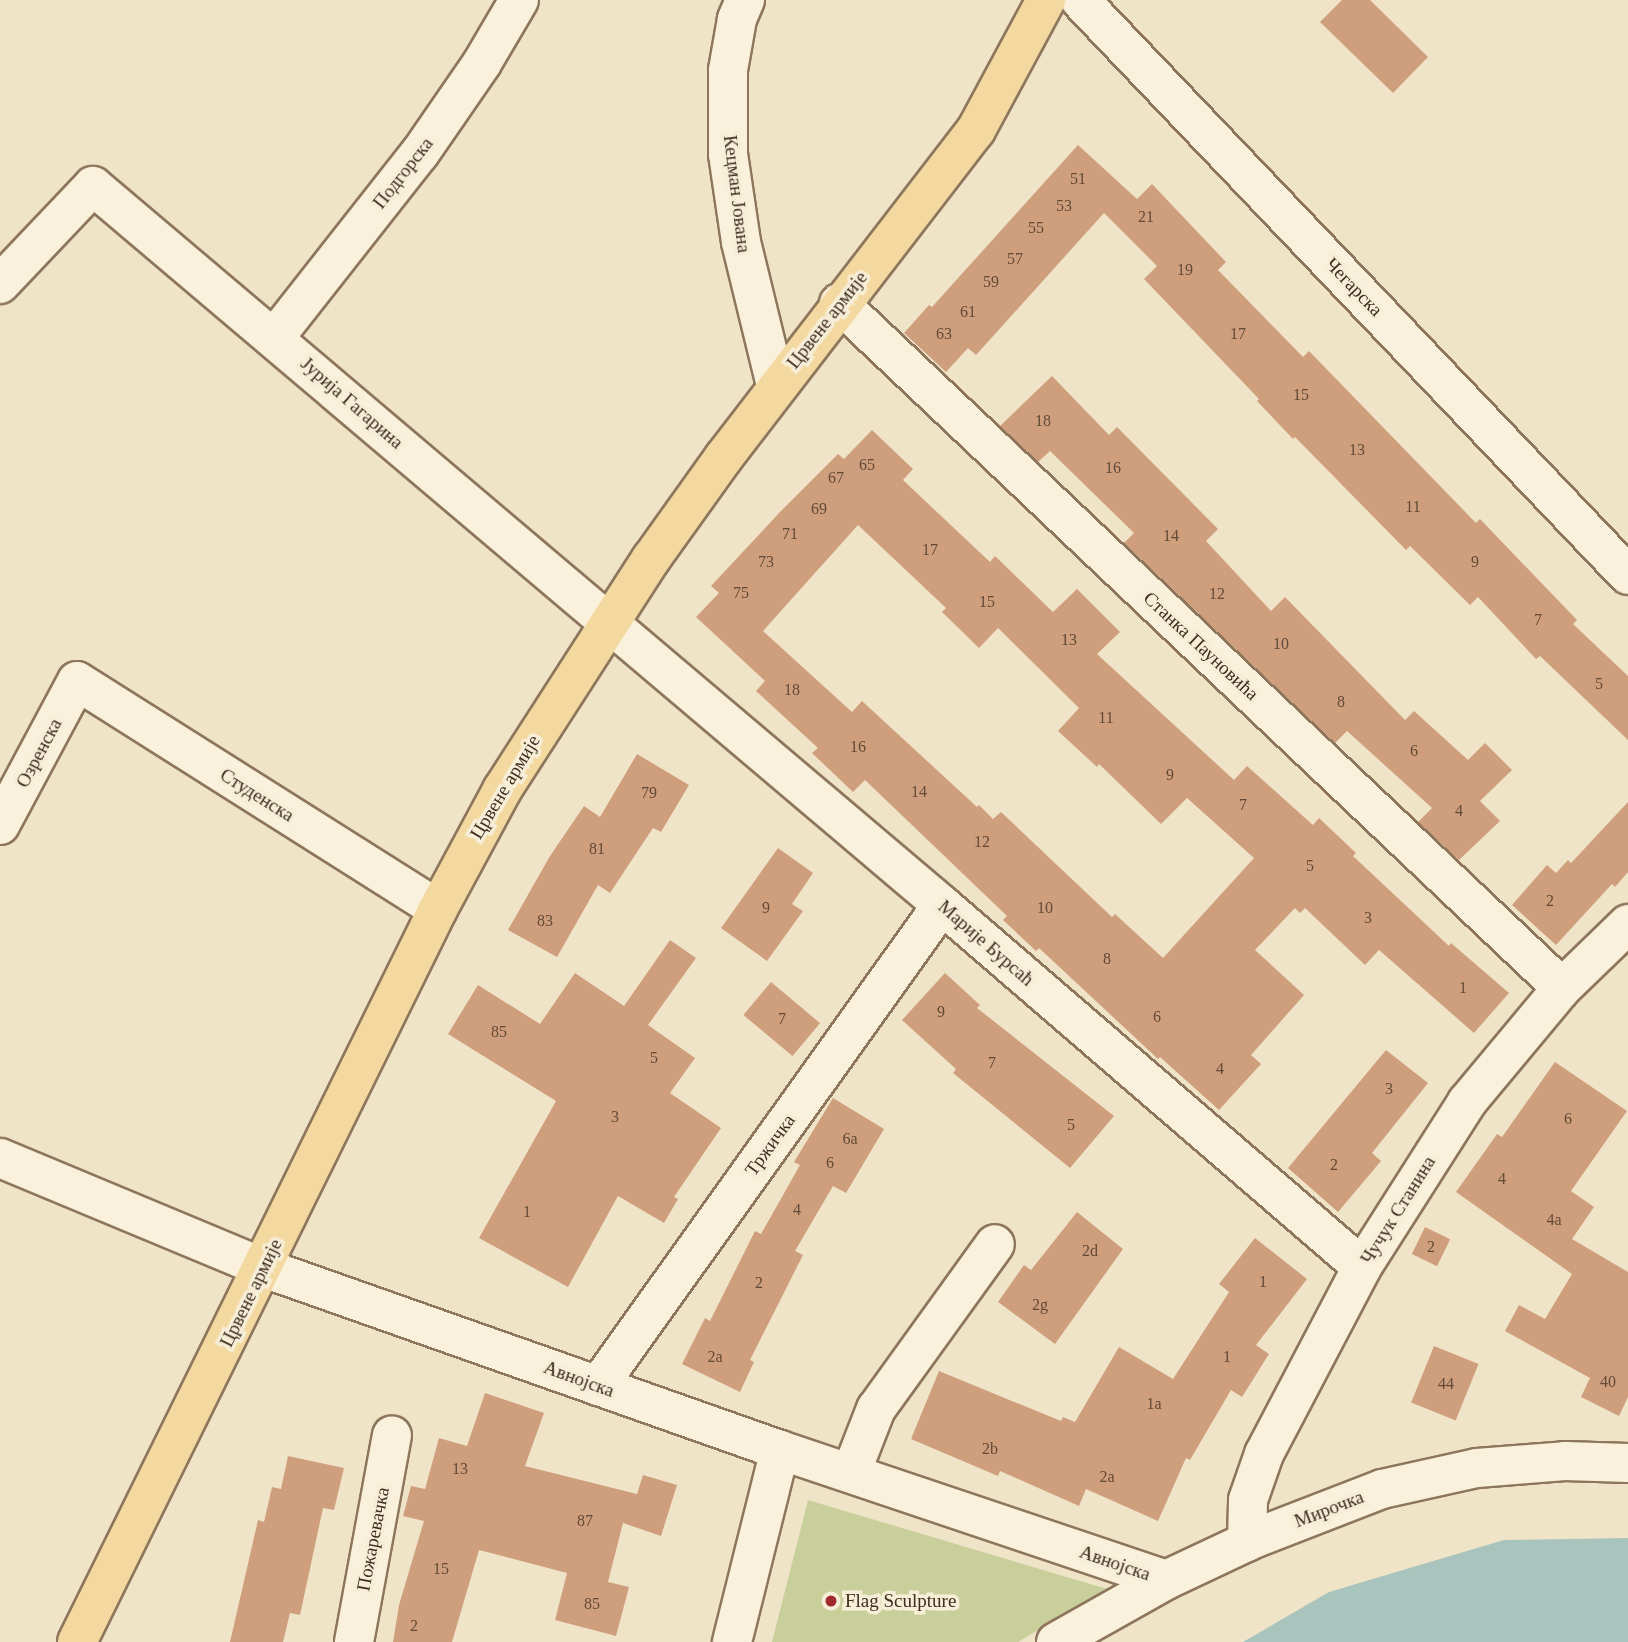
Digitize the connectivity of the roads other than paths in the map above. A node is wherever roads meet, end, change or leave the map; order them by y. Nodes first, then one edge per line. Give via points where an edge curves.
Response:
1 (519, 0) edge
2 (745, 0) edge
3 (1046, 0) edge
4 (1080, 0) edge
5 (0, 284) edge
6 (839, 303) junction
7 (275, 337) junction
8 (776, 386) junction
9 (1628, 575) edge
10 (608, 623) junction
11 (77, 681) joint
12 (0, 825) edge
13 (942, 905) junction
14 (438, 909) junction
15 (1628, 924) edge
16 (1562, 988) junction
17 (0, 1158) edge
18 (995, 1244) dead end
19 (1362, 1267) junction
20 (264, 1268) junction
21 (598, 1386) junction
22 (393, 1436) dead end
23 (780, 1450) junction
24 (1628, 1463) edge
25 (851, 1473) junction
26 (1247, 1542) junction
27 (1166, 1580) junction
28 (77, 1642) edge
29 (354, 1642) edge
30 (732, 1642) edge
31 (1056, 1642) edge

1 - 7 street, Подгорска via 419,153
2 - 8 street, Кецман Јована via 728,70 728,154 741,242
3 - 6 main road, Црвене армије via 976,130
4 - 9 street, Чегарска
5 - 7 street, Јурија Гагарина via 93,186
6 - 8 main road, Црвене армије
6 - 16 street, Станка Пауновића
7 - 10 street, Јурија Гагарина
8 - 10 main road, Црвене армије
10 - 13 street, Марије Бурсаћ
10 - 14 main road, Црвене армије via 502,790
11 - 12 street, Озренска
11 - 14 street, Студенска
13 - 19 street, Марије Бурсаћ
13 - 21 street, Тржичка
14 - 20 main road, Црвене армије
15 - 16 street, Чучук Станина
16 - 19 street, Чучук Станина via 1467,1101
17 - 20 street, Авнојска
18 - 25 street via 876,1409
19 - 26 street, Чучук Станина via 1264,1454 1248,1500
20 - 21 street, Авнојска
20 - 28 main road, Црвене армије
21 - 23 street, Авнојска
22 - 29 street, Пожаревачка
23 - 25 street, Авнојска
23 - 30 street
24 - 26 street, Мирочка via 1565,1461 1465,1471 1382,1489
25 - 27 street, Авнојска
26 - 27 street, Мирочка
27 - 31 street, Мирочка

